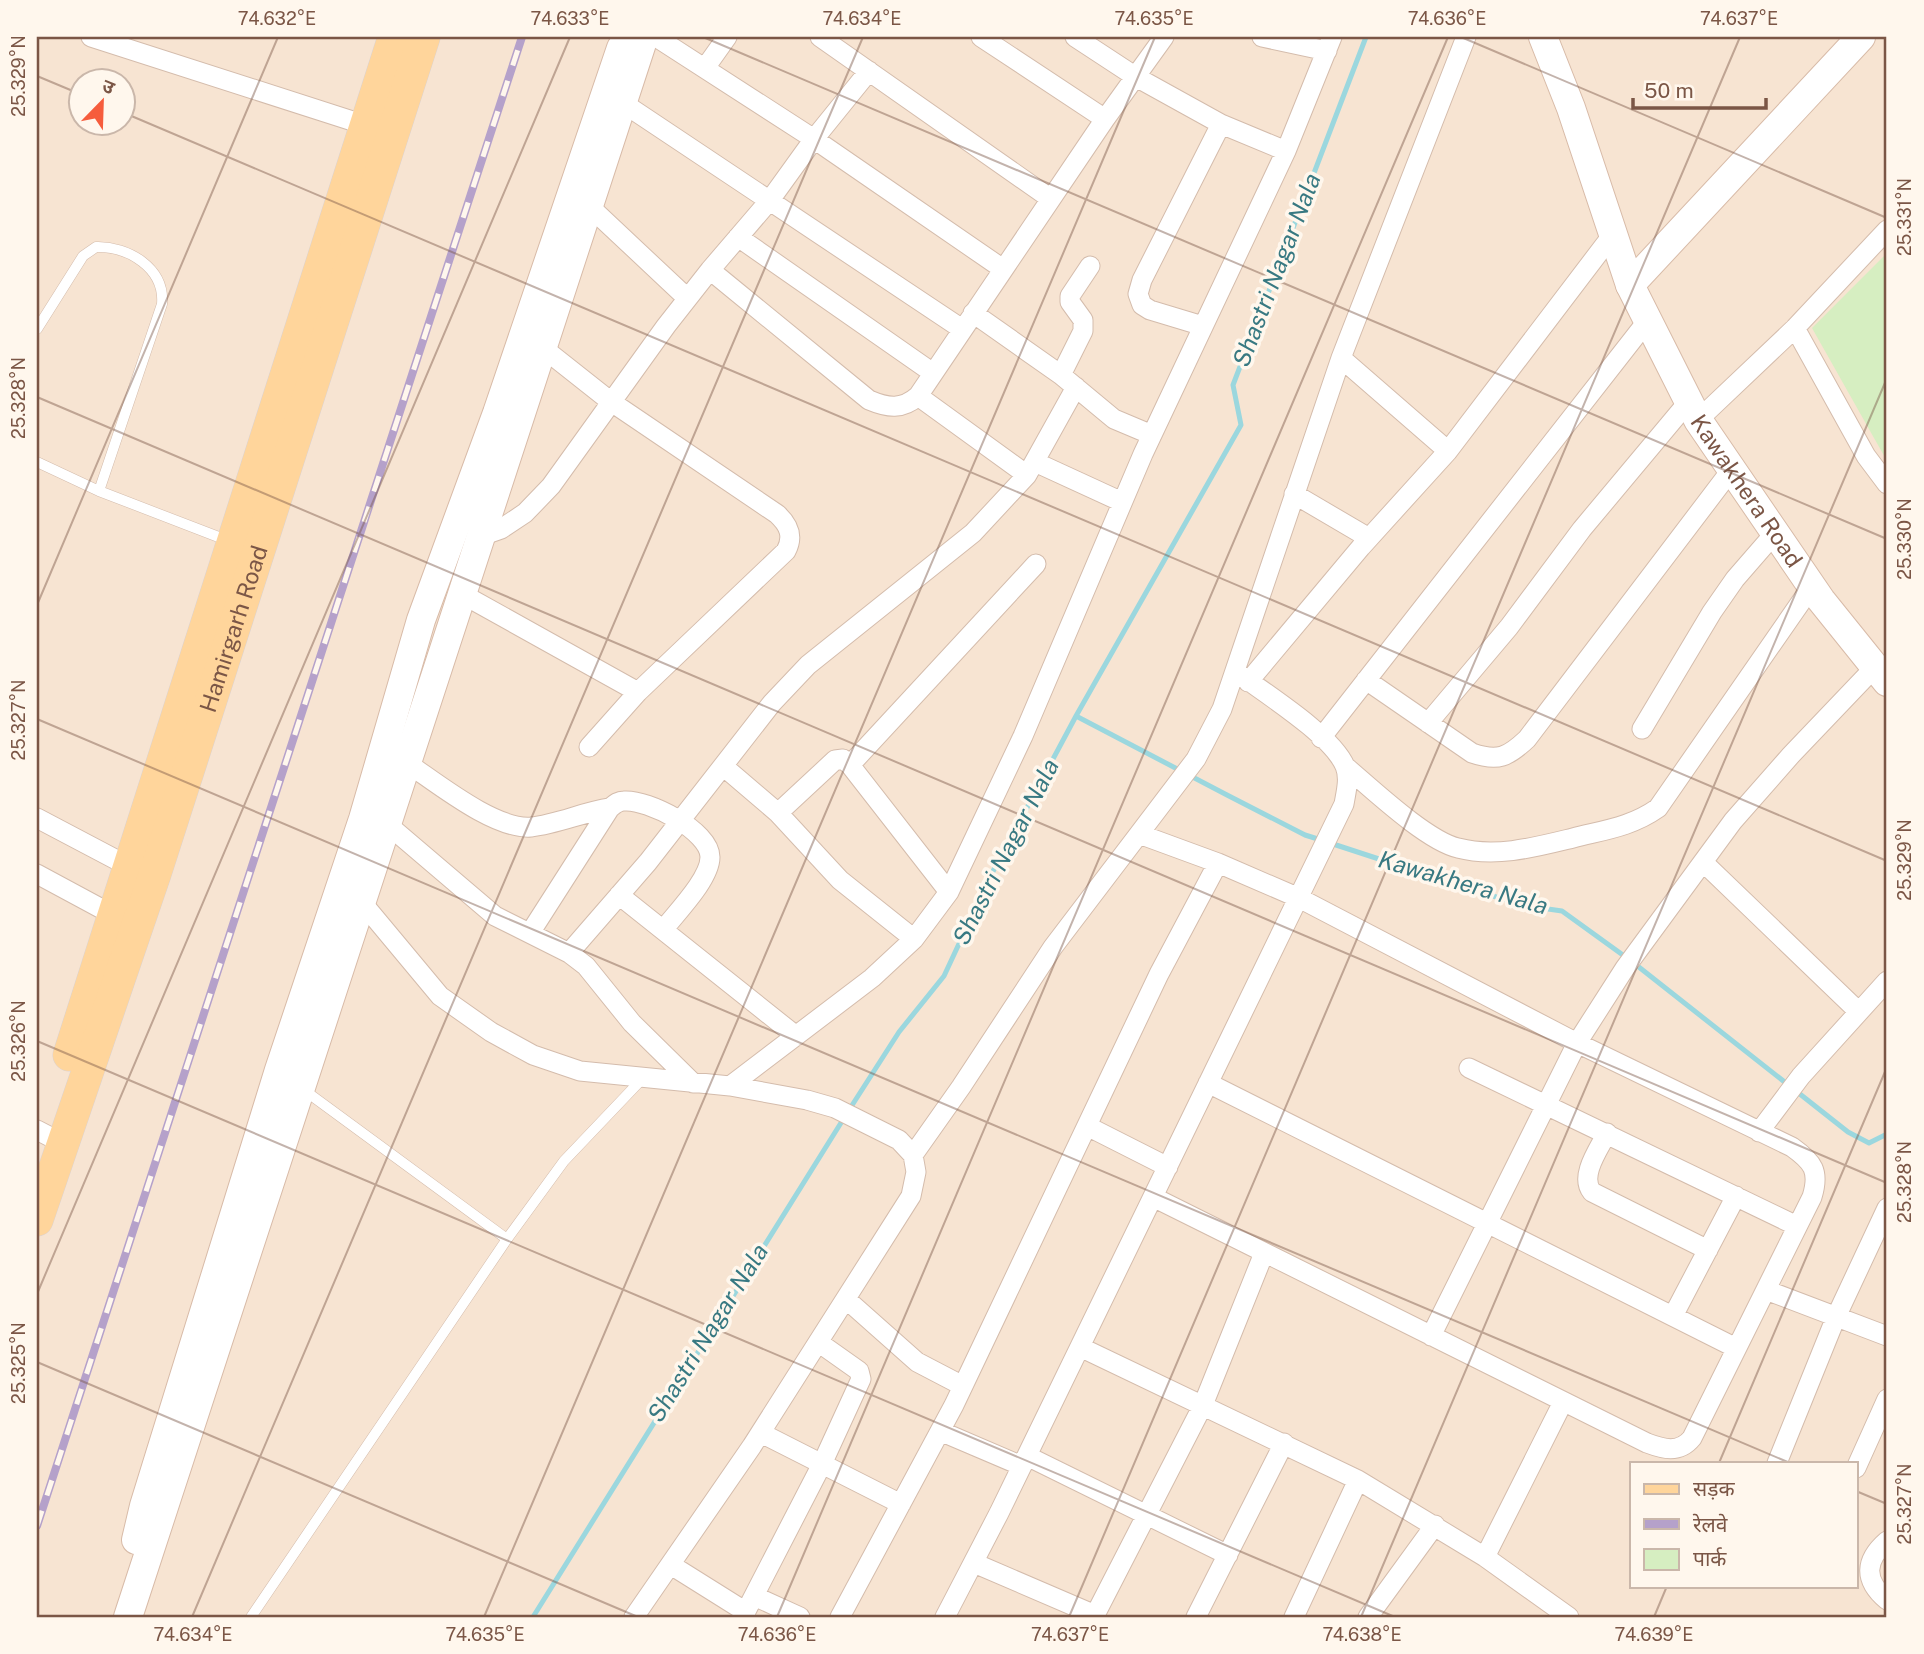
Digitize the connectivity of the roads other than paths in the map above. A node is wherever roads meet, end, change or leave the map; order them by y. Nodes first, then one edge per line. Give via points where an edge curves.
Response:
1 (91, 37) edge
2 (394, 37) edge
3 (424, 37) edge
4 (626, 37) edge
5 (644, 37) edge
6 (656, 37) edge
7 (727, 37) edge
8 (820, 37) edge
9 (981, 37) edge
10 (1075, 37) edge
11 (1164, 37) edge
12 (1262, 37) edge
13 (1465, 37) edge
14 (1543, 37) edge
15 (1860, 37) edge
16 (1329, 44) edge
17 (705, 68) junction
18 (869, 71) junction
19 (1136, 77) junction
20 (623, 103) junction
21 (1105, 119) junction
22 (1221, 124) junction
23 (365, 125) junction
24 (814, 139) junction
25 (1286, 151) junction
26 (1051, 199) junction
27 (770, 200) junction
28 (589, 206) junction
29 (1886, 233) edge
30 (1613, 234) junction
31 (738, 237) junction
32 (1090, 266) dead end
33 (1003, 268) junction
34 (710, 270) junction
35 (1630, 285) junction
36 (687, 299) junction
37 (973, 313) junction
38 (1648, 320) junction
39 (1203, 326) junction
40 (1796, 328) junction
41 (37, 329) edge
42 (962, 329) junction
43 (543, 348) junction
44 (1342, 358) junction
45 (933, 373) junction
46 (1068, 381) junction
47 (918, 396) junction
48 (610, 401) junction
49 (1694, 410) junction
50 (1152, 435) junction
51 (1448, 451) junction
52 (37, 462) edge
53 (1031, 469) junction
54 (1732, 469) junction
55 (1887, 484) edge
56 (99, 491) junction
57 (1294, 494) junction
58 (1122, 502) junction
59 (1775, 533) junction
60 (481, 536) junction
61 (1369, 538) junction
62 (233, 543) junction
63 (1037, 564) dead end
64 (1812, 586) junction
65 (462, 594) junction
66 (1881, 674) edge
67 (1242, 676) junction
68 (1366, 680) junction
69 (638, 692) junction
70 (1429, 723) junction
71 (1642, 729) dead end
72 (1321, 738) junction
73 (589, 747) dead end
74 (407, 763) junction
75 (850, 765) junction
76 (723, 766) junction
77 (1346, 767) junction
78 (610, 808) junction
79 (778, 813) junction
80 (37, 818) edge
81 (680, 820) junction
82 (387, 824) junction
83 (1139, 834) junction
84 (1703, 862) junction
85 (1218, 863) junction
86 (130, 867) junction
87 (37, 874) edge
88 (344, 880) junction
89 (949, 892) junction
90 (619, 895) junction
91 (1299, 898) junction
92 (362, 902) junction
93 (115, 916) junction
94 (663, 930) junction
95 (530, 933) junction
96 (914, 939) junction
97 (569, 953) junction
98 (1887, 981) edge
99 (1859, 1012) junction
100 (796, 1036) junction
101 (1577, 1043) junction
102 (1469, 1068) dead end
103 (644, 1077) junction
104 (693, 1083) junction
105 (1209, 1083) junction
106 (730, 1086) junction
107 (301, 1087) junction
108 (1546, 1104) junction
109 (1087, 1126) junction
110 (1759, 1132) junction
111 (1606, 1133) junction
112 (45, 1140) edge
113 (913, 1155) junction
114 (1168, 1167) junction
115 (1736, 1196) junction
116 (1153, 1197) junction
117 (1887, 1208) edge
118 (37, 1220) edge
119 (1488, 1222) junction
120 (1797, 1226) junction
121 (507, 1239) junction
122 (1708, 1250) junction
123 (1264, 1253) junction
124 (1766, 1290) junction
125 (846, 1299) junction
126 (1673, 1316) junction
127 (1836, 1317) junction
128 (1431, 1336) junction
129 (1887, 1336) edge
130 (818, 1342) junction
131 (1080, 1346) junction
132 (1736, 1348) junction
133 (963, 1386) junction
134 (1887, 1399) edge
135 (1563, 1402) junction
136 (1203, 1405) junction
137 (940, 1431) junction
138 (761, 1433) junction
139 (1284, 1443) junction
140 (1025, 1461) junction
141 (1777, 1462) edge
142 (822, 1464) junction
143 (1857, 1466) edge
144 (1358, 1480) junction
145 (901, 1504) junction
146 (1147, 1515) junction
147 (1435, 1525) junction
148 (1887, 1541) edge
149 (1228, 1555) junction
150 (1485, 1557) junction
151 (974, 1563) junction
152 (671, 1565) junction
153 (1887, 1600) edge
154 (748, 1608) edge
155 (1094, 1616) edge
156 (116, 1617) edge
157 (128, 1617) edge
158 (251, 1617) edge
159 (634, 1617) edge
160 (800, 1617) edge
161 (840, 1617) edge
162 (945, 1617) edge
163 (1196, 1617) edge
164 (1294, 1617) edge
165 (1368, 1617) edge
166 (1567, 1617) edge

1 - 23 street
2 - 23 main road, Hamirgarh Road
3 - 112 main road, Hamirgarh Road via 155,874
4 - 88 street via 421,620
5 - 20 street
6 - 17 street
7 - 17 street
8 - 18 street
9 - 21 street
10 - 19 street
11 - 19 street
12 - 16 street
13 - 44 street
14 - 30 street, Kawakhera Road
15 - 35 street
16 - 25 street
17 - 24 street
18 - 24 street
18 - 26 street
19 - 21 street
19 - 22 street
20 - 27 street
20 - 28 street
21 - 26 street
22 - 25 street
22 - 39 street via 1138,294 1150,310
23 - 62 main road, Hamirgarh Road
24 - 27 street
24 - 33 street
25 - 39 street
26 - 33 street
27 - 31 street
27 - 42 street
28 - 36 street
28 - 43 street
29 - 40 street
30 - 35 street, Kawakhera Road
30 - 51 street
31 - 34 street
31 - 45 street
32 - 46 street via 1070,296 1084,324
33 - 37 street
34 - 36 street
34 - 47 street via 869,400 897,407
35 - 38 street, Kawakhera Road
36 - 48 street
37 - 42 street
37 - 46 street
38 - 49 street, Kawakhera Road
38 - 68 street
39 - 50 street
40 - 49 street
40 - 55 street via 1866,456
41 - 56 lane via 83,256 96,247 119,249 137,258 150,268 163,290
42 - 45 street
43 - 48 street
43 - 60 street
44 - 51 street
44 - 57 street
45 - 47 street
46 - 50 street via 1114,419
46 - 53 street
47 - 53 street
48 - 60 street via 551,486 525,513
48 - 69 street via 777,514 791,536 786,551
49 - 54 street, Kawakhera Road
49 - 70 street via 1582,529
50 - 58 street
51 - 61 street
52 - 56 lane
53 - 58 street
53 - 76 street via 973,533 808,665
54 - 59 street, Kawakhera Road
54 - 70 street via 1513,752 1503,757 1472,753
56 - 62 lane
57 - 61 street
57 - 67 street
58 - 89 street via 1023,736
59 - 64 street, Kawakhera Road
59 - 71 street via 1712,612
60 - 65 street
61 - 67 street
62 - 86 main road, Hamirgarh Road
63 - 75 street
64 - 66 street, Kawakhera Road
64 - 77 street via 1658,808 1634,822 1525,850 1490,853 1455,848 1419,827
65 - 69 street
65 - 74 street
66 - 84 street via 1741,811
67 - 72 street
67 - 83 street via 1196,759
68 - 70 street
68 - 72 street
69 - 73 street
72 - 77 street
74 - 78 street via 510,826 544,825
74 - 82 street
75 - 79 street via 835,760
75 - 89 street
76 - 79 street
76 - 81 street
77 - 91 street via 1344,804
78 - 81 street via 619,802 636,802
78 - 95 street
79 - 96 street via 840,880
80 - 86 street
81 - 90 street
81 - 94 street via 706,843 710,860 702,880
82 - 92 street
82 - 95 street via 476,902
83 - 85 street
83 - 113 street via 1053,947
84 - 99 street
84 - 101 street
85 - 91 street
85 - 109 street
86 - 93 main road, Hamirgarh Road
87 - 93 street
88 - 92 street
88 - 156 street via 279,1070 144,1506
89 - 96 street
90 - 94 street
90 - 97 street
91 - 101 street
91 - 105 street
92 - 103 street via 440,996 491,1032 533,1055 580,1071
92 - 107 street
93 - 112 main road, Hamirgarh Road
94 - 100 street
95 - 97 street
96 - 100 street via 865,984
97 - 104 street
98 - 99 street
99 - 110 street via 1801,1076
100 - 106 street
101 - 108 street
101 - 110 street
102 - 108 street
103 - 104 street
103 - 121 lane via 564,1161
104 - 106 street
105 - 114 street
105 - 119 street
106 - 113 street via 835,1108 899,1140
107 - 121 lane
107 - 157 street
108 - 111 street
108 - 119 street
109 - 114 street
109 - 133 street
110 - 120 street via 1792,1147 1814,1168 1815,1185
111 - 115 street
111 - 122 street via 1587,1175 1592,1192
112 - 118 main road, Hamirgarh Road
113 - 125 street via 916,1172 911,1196
114 - 116 street
115 - 120 street
115 - 122 street
116 - 123 street
116 - 131 street
117 - 127 street
119 - 126 street
119 - 128 street
120 - 124 street
121 - 158 lane
122 - 126 street
123 - 128 street
123 - 136 street
124 - 127 street
124 - 132 street
125 - 130 street
125 - 133 street via 917,1362
126 - 132 street
127 - 129 street
127 - 141 street
128 - 135 street
130 - 138 street
130 - 142 street via 861,1376
131 - 136 street
131 - 140 street
132 - 135 street via 1692,1438 1680,1448 1647,1443
133 - 137 street
134 - 143 street
135 - 150 street
136 - 139 street
136 - 146 street
137 - 140 street
137 - 145 street
138 - 142 street
138 - 152 street
139 - 144 street
139 - 149 street
140 - 146 street
140 - 151 street
142 - 145 street
142 - 154 street
144 - 147 street
144 - 164 street
145 - 161 street
146 - 149 street
146 - 155 street
147 - 150 street
147 - 165 street
148 - 153 street via 1877,1550 1869,1570 1871,1581
149 - 163 street
150 - 166 street
151 - 155 street
151 - 162 street
152 - 154 street
152 - 159 street
154 - 160 street

